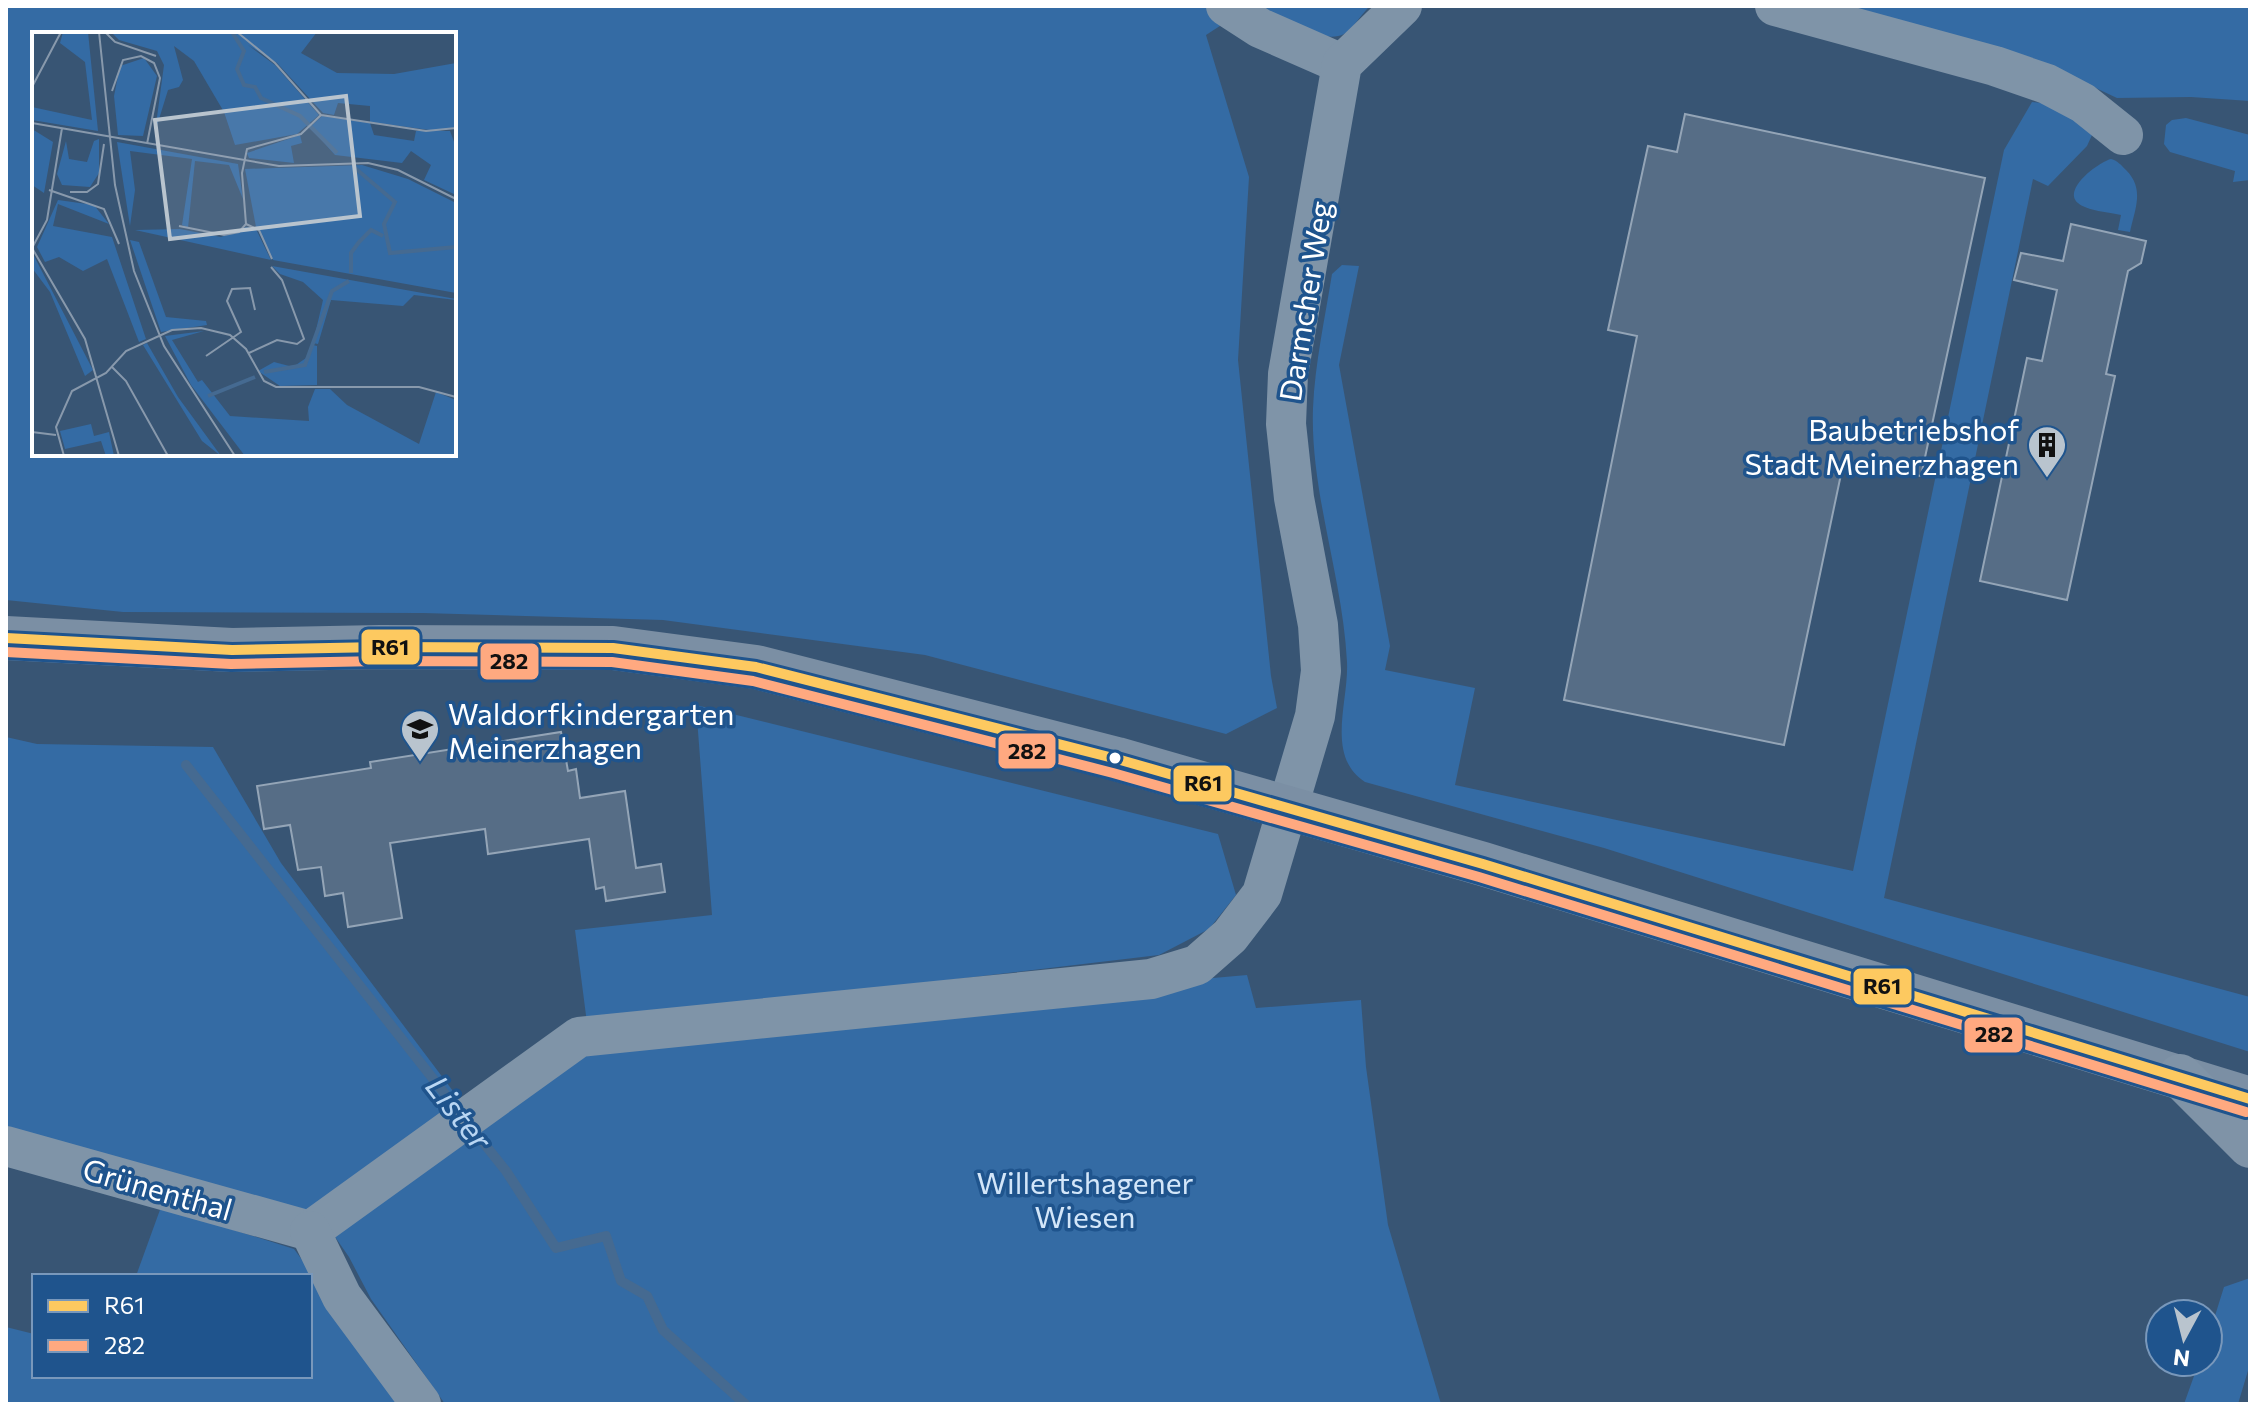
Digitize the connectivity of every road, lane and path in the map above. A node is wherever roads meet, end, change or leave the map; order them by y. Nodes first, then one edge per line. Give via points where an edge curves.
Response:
1 (1226, 6) edge
2 (1402, 6) edge
3 (1775, 6) edge
4 (1342, 64) junction
5 (2123, 135) dead end
6 (6, 638) edge
7 (1288, 808) junction
8 (2180, 1076) junction
9 (2250, 1099) edge
10 (6, 1146) edge
11 (2250, 1146) edge
12 (310, 1231) junction
13 (421, 1404) edge

1 - 4 street via 1260,28
2 - 4 street
3 - 5 street via 2047,84 2083,103
4 - 7 street, Darmcher Weg via 1288,374 1286,424 1294,498 1318,625 1321,671 1315,716
6 - 7 main road via 232,650 613,648 756,667
7 - 8 main road
7 - 12 street, Darmcher Weg via 1262,894 1230,936 1197,965 1151,979 579,1037
8 - 9 main road
8 - 11 highway
10 - 12 street, Grünenthal
12 - 13 street via 342,1297

